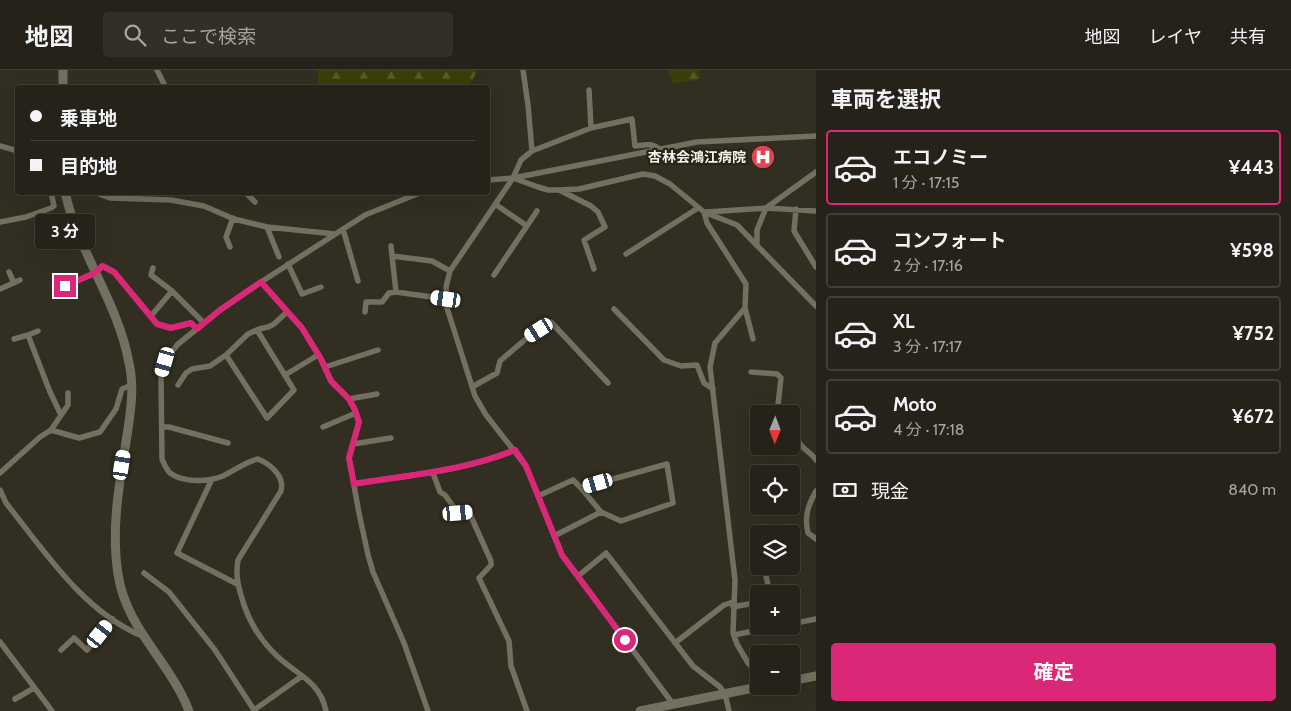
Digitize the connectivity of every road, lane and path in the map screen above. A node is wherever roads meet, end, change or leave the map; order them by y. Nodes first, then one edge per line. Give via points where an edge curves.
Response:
1 (63, 70) edge
2 (157, 70) edge
3 (522, 70) edge
4 (63, 85) edge
5 (164, 85) edge
6 (589, 90) dead end
7 (591, 128) junction
8 (816, 136) edge
9 (0, 146) edge
10 (15, 150) edge
11 (660, 150) junction
12 (532, 151) junction
13 (816, 172) edge
14 (513, 178) junction
15 (490, 180) edge
16 (559, 190) junction
17 (52, 195) edge
18 (66, 195) edge
19 (102, 195) edge
20 (248, 195) edge
21 (415, 195) edge
22 (255, 202) dead end
23 (495, 204) junction
24 (698, 208) junction
25 (766, 208) junction
26 (796, 209) junction
27 (537, 211) dead end
28 (816, 211) edge
29 (704, 212) junction
30 (232, 218) junction
31 (0, 222) edge
32 (527, 226) junction
33 (267, 227) junction
34 (342, 229) junction
35 (335, 234) junction
36 (391, 246) dead end
37 (757, 246) junction
38 (230, 247) dead end
39 (626, 254) dead end
40 (392, 256) junction
41 (279, 257) dead end
42 (288, 264) junction
43 (816, 267) edge
44 (153, 268) dead end
45 (594, 269) dead end
46 (450, 271) junction
47 (9, 272) dead end
48 (95, 273) junction
49 (494, 275) dead end
50 (20, 280) dead end
51 (358, 281) dead end
52 (261, 282) junction
53 (14, 283) junction
54 (65, 286) dead end
55 (320, 286) dead end
56 (0, 289) edge
57 (172, 291) junction
58 (396, 292) junction
59 (446, 299) junction
60 (816, 306) edge
61 (745, 308) junction
62 (614, 310) dead end
63 (287, 312) junction
64 (365, 312) dead end
65 (151, 316) junction
66 (204, 323) junction
67 (197, 329) junction
68 (257, 330) junction
69 (38, 331) dead end
70 (28, 335) junction
71 (14, 339) dead end
72 (754, 339) dead end
73 (378, 350) dead end
74 (226, 355) junction
75 (318, 355) junction
76 (325, 367) junction
77 (751, 372) dead end
78 (285, 375) junction
79 (608, 383) dead end
80 (132, 385) junction
81 (178, 385) dead end
82 (472, 388) junction
83 (713, 389) junction
84 (68, 393) dead end
85 (377, 394) dead end
86 (349, 399) junction
87 (778, 405) edge
88 (356, 413) junction
89 (61, 415) junction
90 (162, 427) junction
91 (323, 428) dead end
92 (51, 430) junction
93 (391, 438) dead end
94 (228, 443) dead end
95 (353, 444) junction
96 (800, 444) edge
97 (515, 450) junction
98 (816, 460) edge
99 (0, 473) edge
100 (433, 473) junction
101 (212, 479) junction
102 (354, 484) junction
103 (581, 488) junction
104 (0, 490) edge
105 (816, 491) edge
106 (538, 496) junction
107 (601, 512) junction
108 (554, 536) junction
109 (816, 538) edge
110 (144, 573) dead end
111 (578, 576) junction
112 (237, 584) junction
113 (750, 603) edge
114 (733, 605) junction
115 (112, 619) junction
116 (816, 619) edge
117 (800, 622) edge
118 (750, 631) edge
119 (734, 634) junction
120 (142, 636) junction
121 (0, 642) edge
122 (675, 643) junction
123 (61, 650) dead end
124 (750, 665) edge
125 (302, 676) junction
126 (816, 676) edge
127 (800, 679) edge
128 (34, 688) junction
129 (750, 689) edge
130 (725, 694) junction
131 (15, 700) dead end
132 (673, 704) junction
133 (52, 711) edge
134 (189, 711) edge
135 (326, 711) edge
136 (428, 711) edge
137 (527, 711) edge
138 (640, 711) edge
139 (729, 711) edge

1 - 4 street
2 - 5 street
3 - 12 street
6 - 7 street
7 - 11 street via 632,119 635,146 650,144
7 - 12 street
8 - 11 street via 697,142
9 - 10 street
11 - 14 street
12 - 14 street via 521,160
13 - 25 street
14 - 15 street
14 - 16 street via 543,189
14 - 23 street
16 - 24 street via 579,189 643,174 670,184
16 - 45 street via 591,206 605,227 584,240
17 - 31 street via 54,206 51,208
18 - 48 street via 80,240
19 - 30 street via 171,200 204,206
20 - 22 street
21 - 34 street via 365,215
23 - 32 street
23 - 46 street
24 - 29 street
24 - 39 street
25 - 26 street
25 - 29 street
25 - 37 street via 757,230
26 - 28 street
26 - 43 street via 794,231
27 - 32 street
29 - 37 street via 737,225
29 - 61 street via 707,223 746,284
30 - 33 street
30 - 38 street via 226,237
32 - 49 street
33 - 35 street
33 - 41 street
34 - 35 street
34 - 51 street
35 - 42 street
36 - 40 street
37 - 60 street
40 - 46 street via 432,261
40 - 58 street
42 - 52 street
42 - 55 street via 302,294
44 - 57 street via 151,276
46 - 59 street
47 - 53 street
48 - 54 street
48 - 65 street via 102,266 114,272
48 - 80 street via 125,340
50 - 53 street
52 - 63 street
52 - 66 street
53 - 56 street
57 - 65 street
57 - 66 street
58 - 59 street
58 - 64 street via 389,293 382,302 366,302
59 - 82 street
61 - 72 street
61 - 83 street via 715,343 710,368
62 - 83 street via 664,360 680,366 697,365 704,383
63 - 68 street via 274,324
63 - 75 street
65 - 67 street via 157,324 171,328 191,323
66 - 67 street
67 - 90 street via 177,345 165,362 161,376
68 - 74 street via 248,334
68 - 78 street
69 - 70 street
70 - 71 street
70 - 89 street
73 - 76 street
74 - 78 street via 267,418 294,390
74 - 81 street via 210,366 192,369
75 - 76 street
75 - 78 street
76 - 86 street via 331,381
77 - 87 street via 777,374 781,378
79 - 82 street via 551,322 500,361 497,373
80 - 92 street via 122,390 116,408 100,432 79,438
80 - 120 street via 114,520 115,549 122,592 129,614
82 - 97 street via 486,415
83 - 114 street via 734,580
84 - 89 street via 68,406
85 - 86 street
86 - 88 street
88 - 91 street
88 - 95 street via 359,422
89 - 92 street
90 - 94 street
90 - 101 street via 162,459 171,473 195,480
92 - 99 street
93 - 95 street
95 - 102 street via 349,458
96 - 98 street
97 - 100 street
97 - 106 street via 526,466
100 - 102 street
100 - 137 street via 440,492 458,513 469,512 492,560 479,578 509,642 511,666
101 - 112 street via 177,553
101 - 112 street via 258,459 266,462 281,478 281,491 238,560
102 - 136 street via 373,572 404,643
103 - 106 street via 573,480
103 - 107 street
103 - 107 street via 667,464 673,503 622,521
104 - 115 street via 6,503 77,590
105 - 109 street via 806,518 808,534
106 - 108 street
107 - 108 street
108 - 111 street via 562,555
110 - 125 street via 169,592 215,650 254,710
111 - 122 street via 606,553
111 - 132 street
112 - 125 street via 257,633 278,657
113 - 114 street
114 - 119 street
114 - 122 street via 724,604
115 - 120 street
115 - 123 street via 88,650 74,638
116 - 117 street
118 - 119 street
119 - 124 street
120 - 134 street
121 - 128 street
122 - 130 street via 693,666
125 - 135 street via 321,694
126 - 127 street
128 - 131 street
128 - 133 street
129 - 130 street
130 - 132 street
130 - 139 street
132 - 138 street

